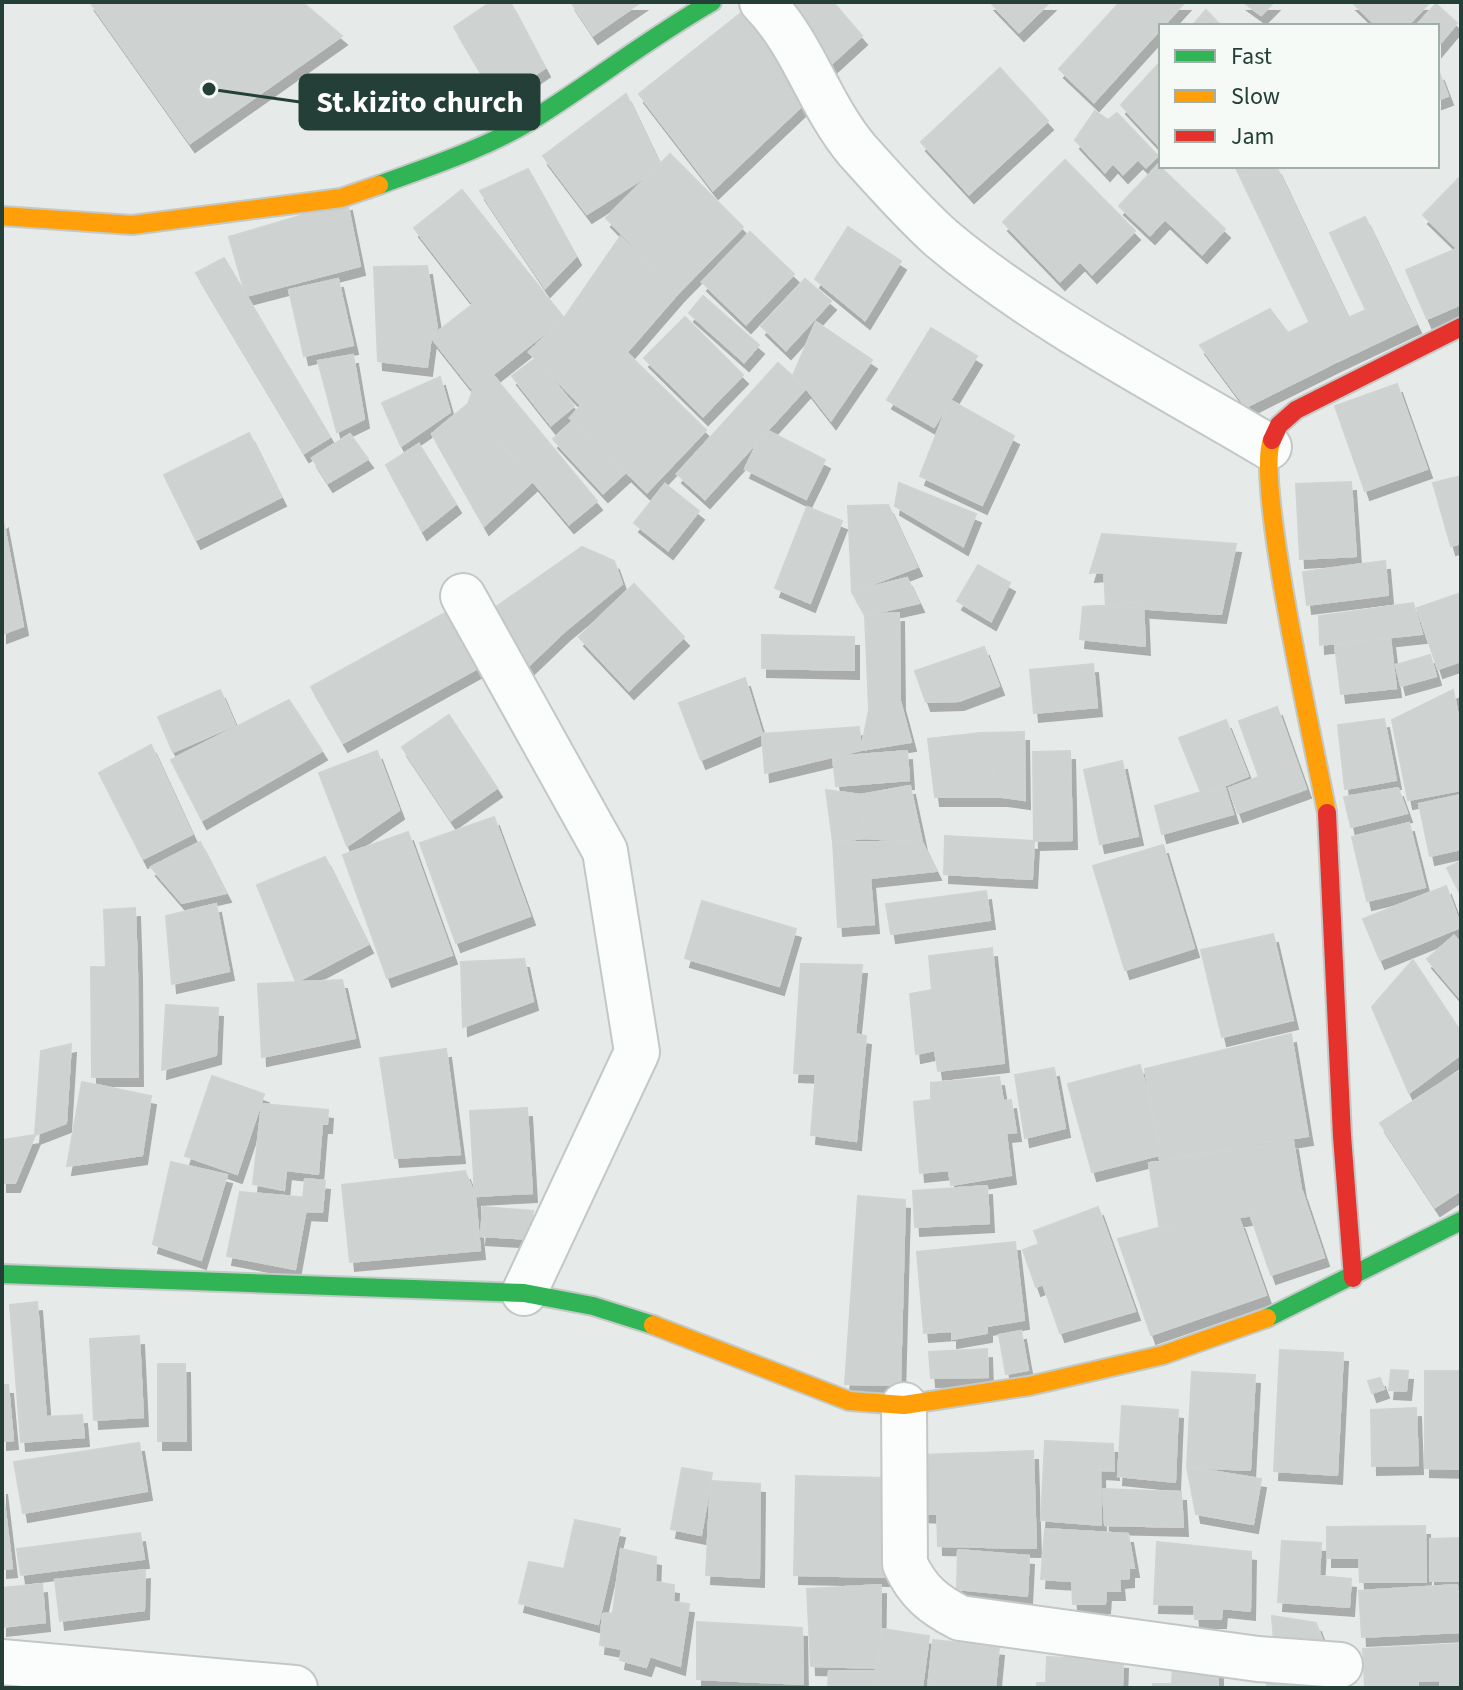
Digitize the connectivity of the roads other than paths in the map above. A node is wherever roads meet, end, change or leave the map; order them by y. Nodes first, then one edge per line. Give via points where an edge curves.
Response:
1 (712, 2) edge
2 (762, 2) edge
3 (2, 216) edge
4 (1461, 327) edge
5 (1269, 447) junction
6 (463, 596) dead end
7 (1461, 1221) edge
8 (2, 1274) edge
9 (1353, 1278) junction
10 (524, 1293) junction
11 (904, 1405) junction
12 (2, 1662) edge
13 (1340, 1665) dead end
14 (295, 1688) edge

1 - 3 street via 654,35 542,113 473,151 341,198 132,225
2 - 5 street via 856,149 941,237 1070,328
4 - 5 street via 1296,410 1279,425
5 - 9 street via 1273,520 1330,831
6 - 10 street via 605,851 637,1052
7 - 9 street
8 - 10 street
9 - 11 street via 1250,1327 1163,1355 1029,1386
10 - 11 street via 593,1306 668,1330 849,1401
11 - 13 street via 905,1564 915,1587 933,1604 960,1618 1258,1659
12 - 14 street

